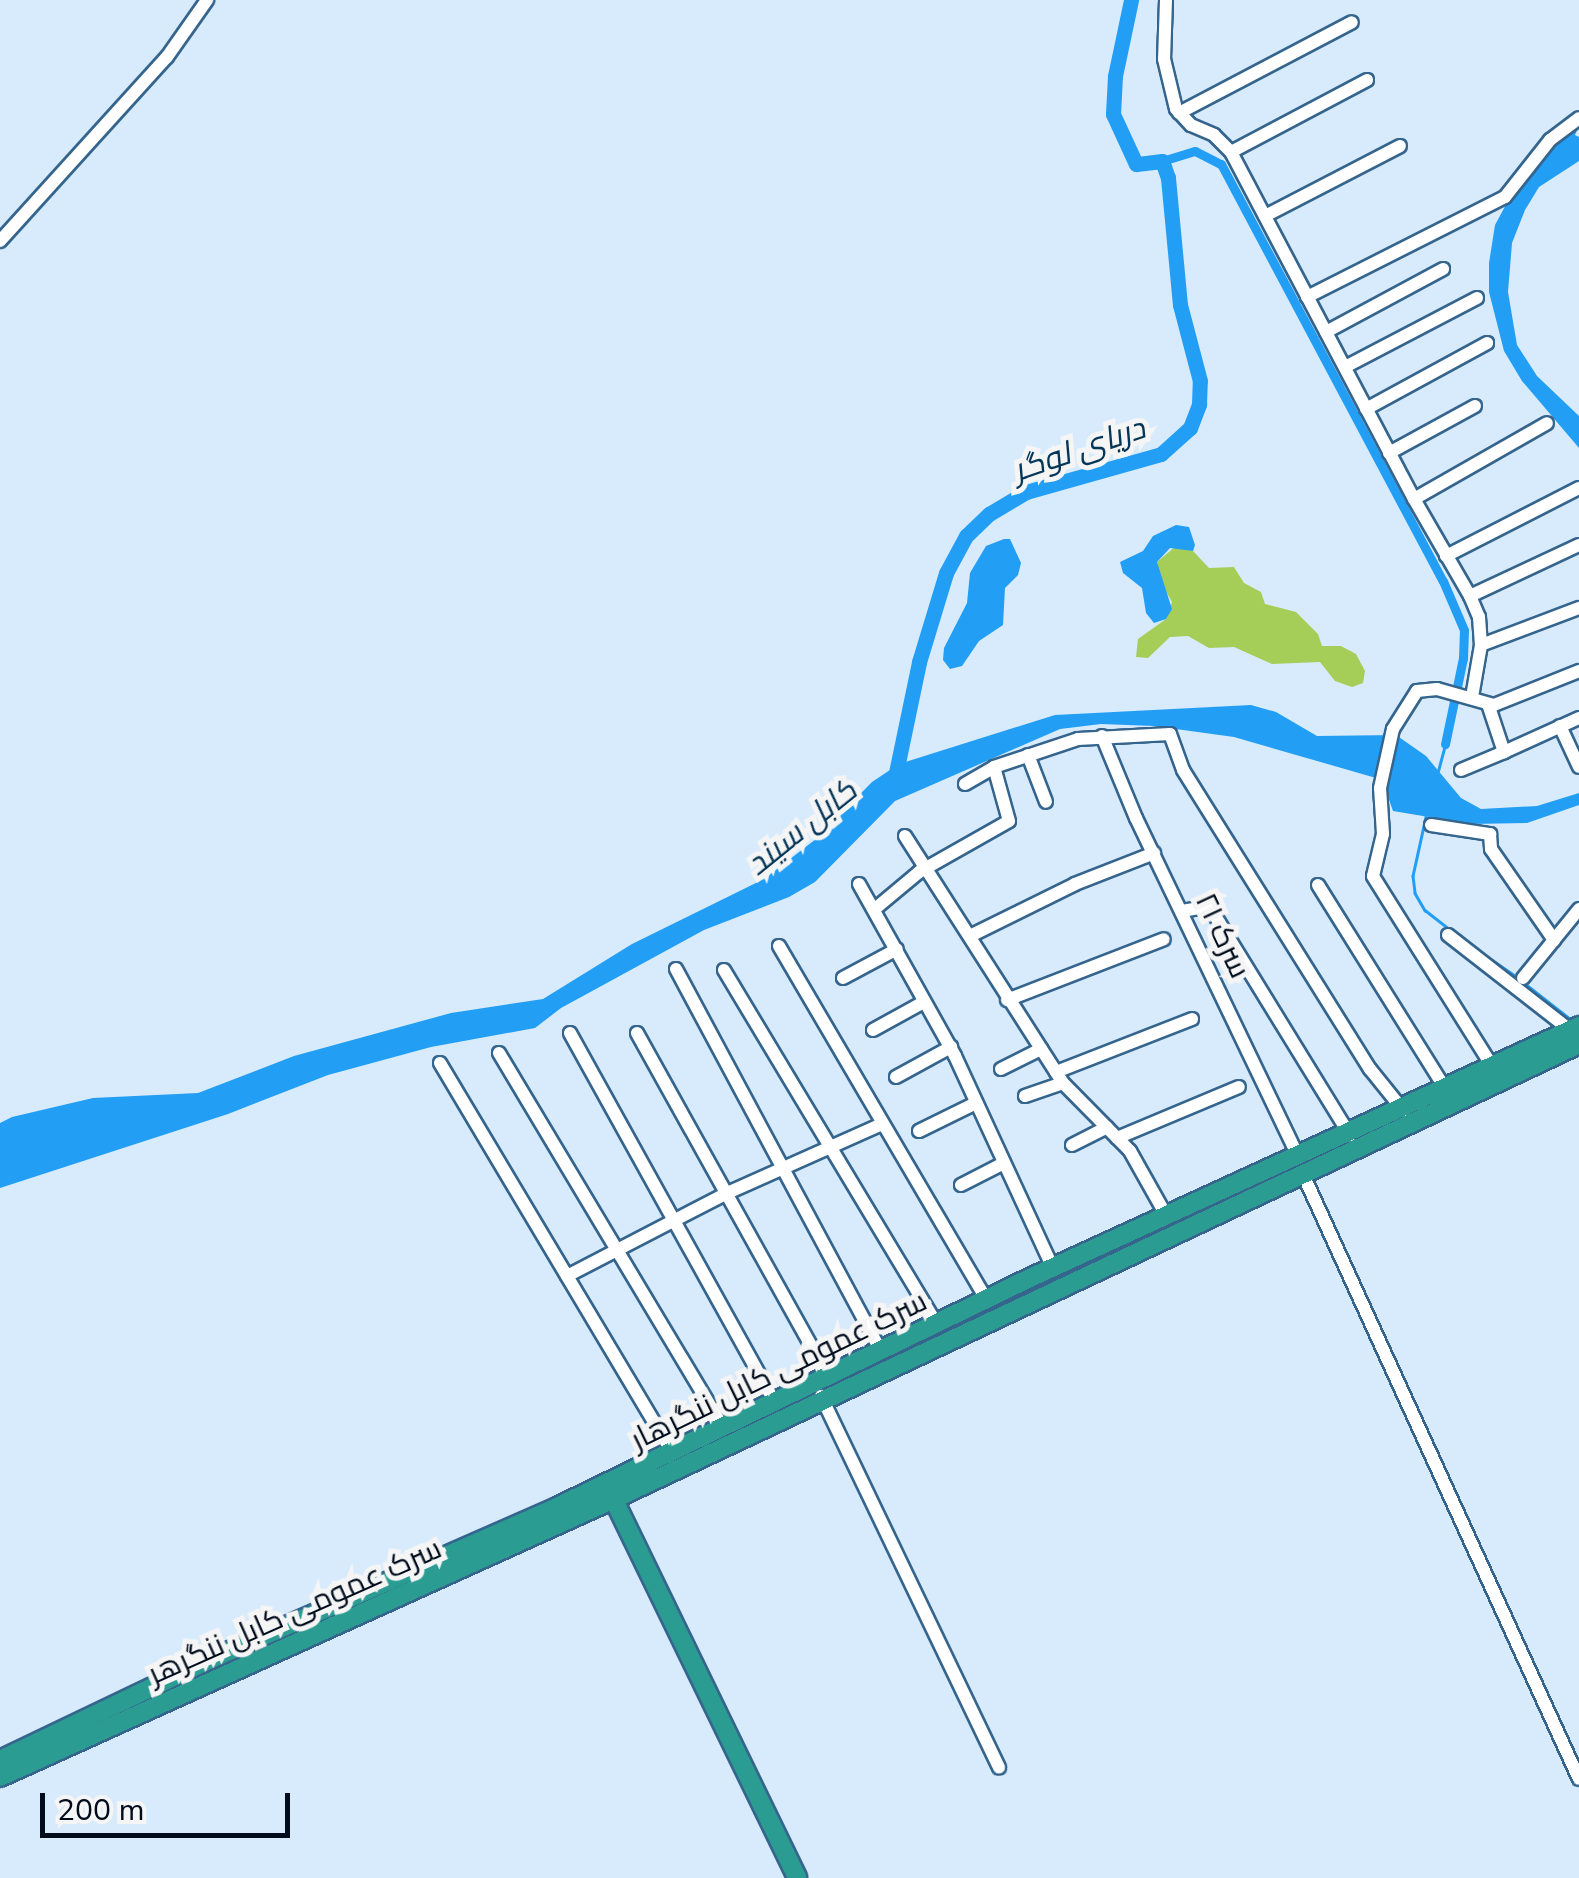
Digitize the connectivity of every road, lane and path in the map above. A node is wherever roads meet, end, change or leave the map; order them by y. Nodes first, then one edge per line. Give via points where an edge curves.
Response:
1 (207, 0) edge
2 (1166, 0) edge
3 (1352, 22) dead end
4 (1367, 80) dead end
5 (1180, 113) junction
6 (1579, 118) edge
7 (1400, 146) dead end
8 (1231, 152) junction
9 (1264, 216) junction
10 (0, 241) edge
11 (1443, 268) dead end
12 (1308, 297) junction
13 (1477, 298) dead end
14 (1326, 332) junction
15 (1486, 343) dead end
16 (1344, 368) junction
17 (1475, 406) dead end
18 (1366, 409) junction
19 (1547, 424) dead end
20 (1389, 453) junction
21 (1579, 488) edge
22 (1414, 499) junction
23 (1579, 544) edge
24 (1446, 556) junction
25 (1470, 596) junction
26 (1579, 608) edge
27 (1481, 645) junction
28 (1579, 671) edge
29 (1462, 695) junction
30 (1488, 704) junction
31 (1579, 718) edge
32 (1560, 726) junction
33 (1102, 736) junction
34 (1504, 752) junction
35 (1028, 754) junction
36 (994, 767) junction
37 (1579, 767) edge
38 (1461, 770) dead end
39 (966, 784) dead end
40 (1046, 802) dead end
41 (1432, 824) dead end
42 (905, 836) dead end
43 (1154, 853) junction
44 (926, 869) junction
45 (860, 884) dead end
46 (1318, 885) dead end
47 (876, 908) junction
48 (1579, 909) edge
49 (1182, 911) junction
50 (972, 935) junction
51 (1448, 935) dead end
52 (1164, 939) dead end
53 (1554, 940) junction
54 (778, 946) dead end
55 (897, 949) junction
56 (676, 969) dead end
57 (724, 970) dead end
58 (844, 978) dead end
59 (1523, 978) dead end
60 (1007, 1000) junction
61 (924, 1002) junction
62 (1192, 1019) dead end
63 (872, 1030) dead end
64 (570, 1033) dead end
65 (636, 1033) dead end
66 (1576, 1033) edge
67 (951, 1047) junction
68 (1041, 1049) junction
69 (499, 1053) dead end
70 (440, 1063) dead end
71 (1492, 1066) junction
72 (1001, 1069) dead end
73 (896, 1077) dead end
74 (1059, 1077) junction
75 (1239, 1087) dead end
76 (1445, 1088) junction
77 (1025, 1096) dead end
78 (976, 1102) junction
79 (1404, 1110) junction
80 (882, 1124) junction
81 (919, 1132) dead end
82 (1112, 1132) junction
83 (1350, 1134) junction
84 (1072, 1144) dead end
85 (832, 1147) junction
86 (1298, 1162) junction
87 (1004, 1163) junction
88 (782, 1168) junction
89 (961, 1185) dead end
90 (725, 1194) junction
91 (1167, 1217) junction
92 (673, 1219) junction
93 (614, 1248) junction
94 (1053, 1268) junction
95 (567, 1276) junction
96 (987, 1301) junction
97 (938, 1326) junction
98 (882, 1352) junction
99 (822, 1388) junction
100 (775, 1404) junction
101 (724, 1429) junction
102 (673, 1454) junction
103 (610, 1492) junction
104 (0, 1760) edge
105 (999, 1768) dead end
106 (0, 1777) edge
107 (1579, 1778) edge
108 (798, 1878) edge

1 - 10 street via 167,56
2 - 5 street via 1164,59
3 - 5 street
4 - 8 street
5 - 8 street
6 - 12 street via 1550,140 1505,197
7 - 9 street
8 - 9 street
9 - 12 street
11 - 14 street
12 - 14 street
13 - 16 street
14 - 16 street
15 - 18 street
16 - 18 street
17 - 20 street
18 - 20 street
19 - 22 street
20 - 22 street
21 - 24 street
22 - 24 street
23 - 25 street
24 - 25 street
25 - 27 street
26 - 27 street
27 - 29 street
28 - 30 street
29 - 30 street
29 - 71 street via 1417,692 1393,730 1380,788 1383,834 1373,876
30 - 34 street
31 - 32 street
32 - 34 street
32 - 37 street
33 - 35 street
33 - 43 street, سرک ۲۱
33 - 79 street via 1170,734 1183,770 1370,1070
34 - 38 street
35 - 36 street
35 - 40 street
36 - 39 street
36 - 44 street via 1009,821
41 - 53 street via 1490,834 1491,849
42 - 44 street
43 - 49 street, سرک ۲۱
43 - 50 street
44 - 47 street
44 - 50 street
45 - 47 street
46 - 76 street
47 - 55 street
48 - 53 street
49 - 83 street via 1209,906
49 - 86 street, سرک ۲۱
50 - 60 street
51 - 66 street
52 - 60 street
53 - 59 street
54 - 80 street
55 - 58 street
55 - 61 street
56 - 88 street
57 - 85 street
60 - 68 street
61 - 63 street
61 - 67 street
62 - 74 street
64 - 92 street
65 - 90 street
66 - 71 highway, سرک عمومی کابل ننگرهار
66 - 86 highway, سرک عمومی کابل ننگرهار
67 - 73 street
67 - 78 street
68 - 72 street
68 - 74 street
69 - 93 street
70 - 95 street
71 - 76 highway, سرک عمومی کابل ننگرهار
74 - 77 street
74 - 82 street
75 - 82 street
76 - 79 highway, سرک عمومی کابل ننگرهار
78 - 81 street
78 - 87 street
79 - 83 highway, سرک عمومی کابل ننگرهار
80 - 85 street
80 - 96 street
82 - 84 street
82 - 91 street via 1138,1161
83 - 86 highway, سرک عمومی کابل ننگرهار
85 - 88 street
85 - 97 street
86 - 91 highway, سرک عمومی کابل ننگرهار
86 - 99 highway, سرک عمومی کابل ننگرهار
86 - 107 street, سرک ۲۱
87 - 89 street
87 - 94 street
88 - 90 street
88 - 98 street
90 - 92 street
90 - 99 street
91 - 94 highway, سرک عمومی کابل ننگرهار
92 - 93 street
92 - 100 street
93 - 95 street
93 - 101 street
94 - 96 highway, سرک عمومی کابل ننگرهار
95 - 102 street
96 - 97 highway, سرک عمومی کابل ننگرهار
97 - 98 highway, سرک عمومی کابل ننگرهار
98 - 99 highway, سرک عمومی کابل ننگرهار
99 - 100 highway, سرک عمومی کابل ننگرهار
99 - 103 highway, سرک عمومی کابل ننگرهار
99 - 105 street
100 - 101 highway, سرک عمومی کابل ننگرهار
101 - 102 highway, سرک عمومی کابل ننگرهار
102 - 103 highway, سرک عمومی کابل ننگرهار
103 - 104 highway, سرک عمومی کابل ننگرهار via 211,1659
103 - 106 highway, سرک عمومی کابل ننگرهر
103 - 108 highway

